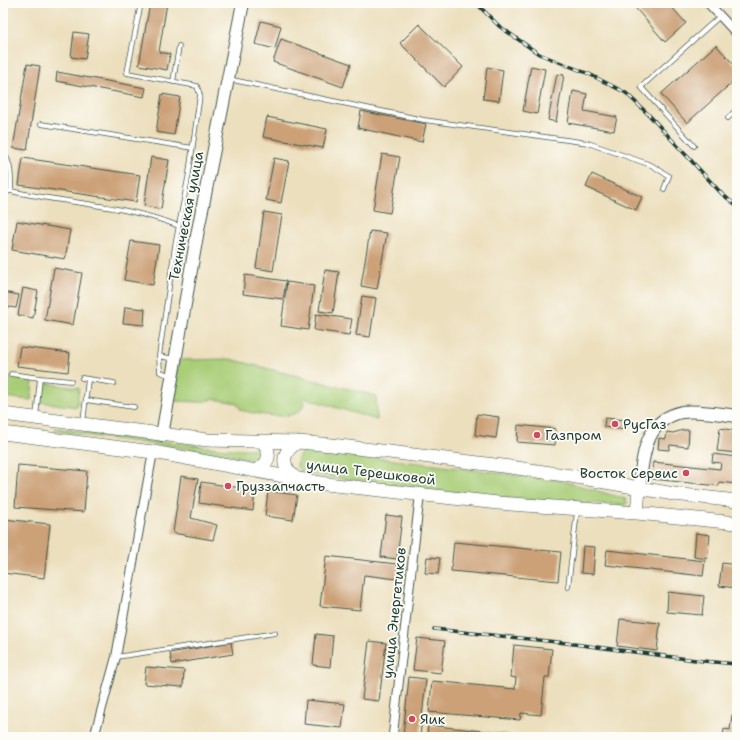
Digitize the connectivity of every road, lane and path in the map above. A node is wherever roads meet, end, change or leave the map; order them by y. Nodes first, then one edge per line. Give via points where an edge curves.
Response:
1 (141, 3) edge
2 (243, 3) edge
3 (708, 3) edge
4 (720, 16) junction
5 (737, 34) edge
6 (179, 46) dead end
7 (228, 79) junction
8 (173, 82) junction
9 (737, 109) edge
10 (728, 118) dead end
11 (41, 124) dead end
12 (694, 146) dead end
13 (192, 148) junction
14 (3, 152) edge
15 (664, 189) dead end
16 (10, 191) junction
17 (3, 192) edge
18 (179, 226) junction
19 (159, 356) junction
20 (175, 359) junction
21 (11, 374) dead end
22 (172, 376) junction
23 (40, 378) junction
24 (82, 378) dead end
25 (88, 379) junction
26 (71, 381) dead end
27 (114, 383) dead end
28 (86, 400) junction
29 (134, 406) dead end
30 (3, 414) edge
31 (737, 416) edge
32 (36, 417) junction
33 (55, 420) junction
34 (83, 424) junction
35 (3, 433) edge
36 (162, 435) junction
37 (52, 439) junction
38 (262, 441) junction
39 (298, 442) junction
40 (153, 452) junction
41 (256, 470) junction
42 (297, 479) junction
43 (639, 488) junction
44 (420, 494) junction
45 (737, 501) edge
46 (577, 509) junction
47 (637, 513) junction
48 (737, 523) edge
49 (568, 587) dead end
50 (275, 633) dead end
51 (116, 657) junction
52 (393, 735) edge
53 (94, 737) edge

1 - 8 lane via 127,73
2 - 7 street, Техническая улица
3 - 4 street
4 - 5 street
4 - 12 lane via 641,86
6 - 8 lane
7 - 15 lane via 424,120 588,143 651,165 669,176
7 - 20 street, Техническая улица
8 - 13 lane via 197,86 200,95
9 - 10 lane
11 - 13 lane
13 - 18 lane
14 - 16 lane via 11,172
16 - 17 lane
16 - 18 lane via 136,212
18 - 19 lane
19 - 20 lane
19 - 22 lane via 160,372
20 - 22 street, Техническая улица
21 - 23 lane
22 - 36 street, Техническая улица
23 - 26 lane
23 - 32 lane
24 - 25 lane
25 - 27 lane
25 - 28 lane
28 - 29 lane
28 - 34 lane
30 - 32 main road, улица Терешковой
31 - 43 street via 683,412 661,421 648,440
32 - 33 main road, улица Терешковой
33 - 34 main road, улица Терешковой
33 - 37 main road via 49,428
34 - 36 main road, улица Терешковой
35 - 37 main road, улица Терешковой
36 - 38 main road, улица Терешковой via 208,440
37 - 40 main road, улица Терешковой
38 - 39 main road, улица Терешковой
38 - 41 main road via 267,446 268,458 262,468
39 - 42 main road via 286,451 285,457 287,469
39 - 43 main road, улица Терешковой via 503,466
40 - 41 main road, улица Терешковой
40 - 51 street
41 - 42 main road, улица Терешковой
42 - 44 main road, улица Терешковой
43 - 45 main road, улица Терешковой
43 - 47 main road
44 - 46 main road, улица Терешковой via 498,504
44 - 52 street, улица Энергетиков
46 - 47 main road, улица Терешковой
46 - 49 lane
47 - 48 main road, улица Терешковой
50 - 51 lane
51 - 53 street

